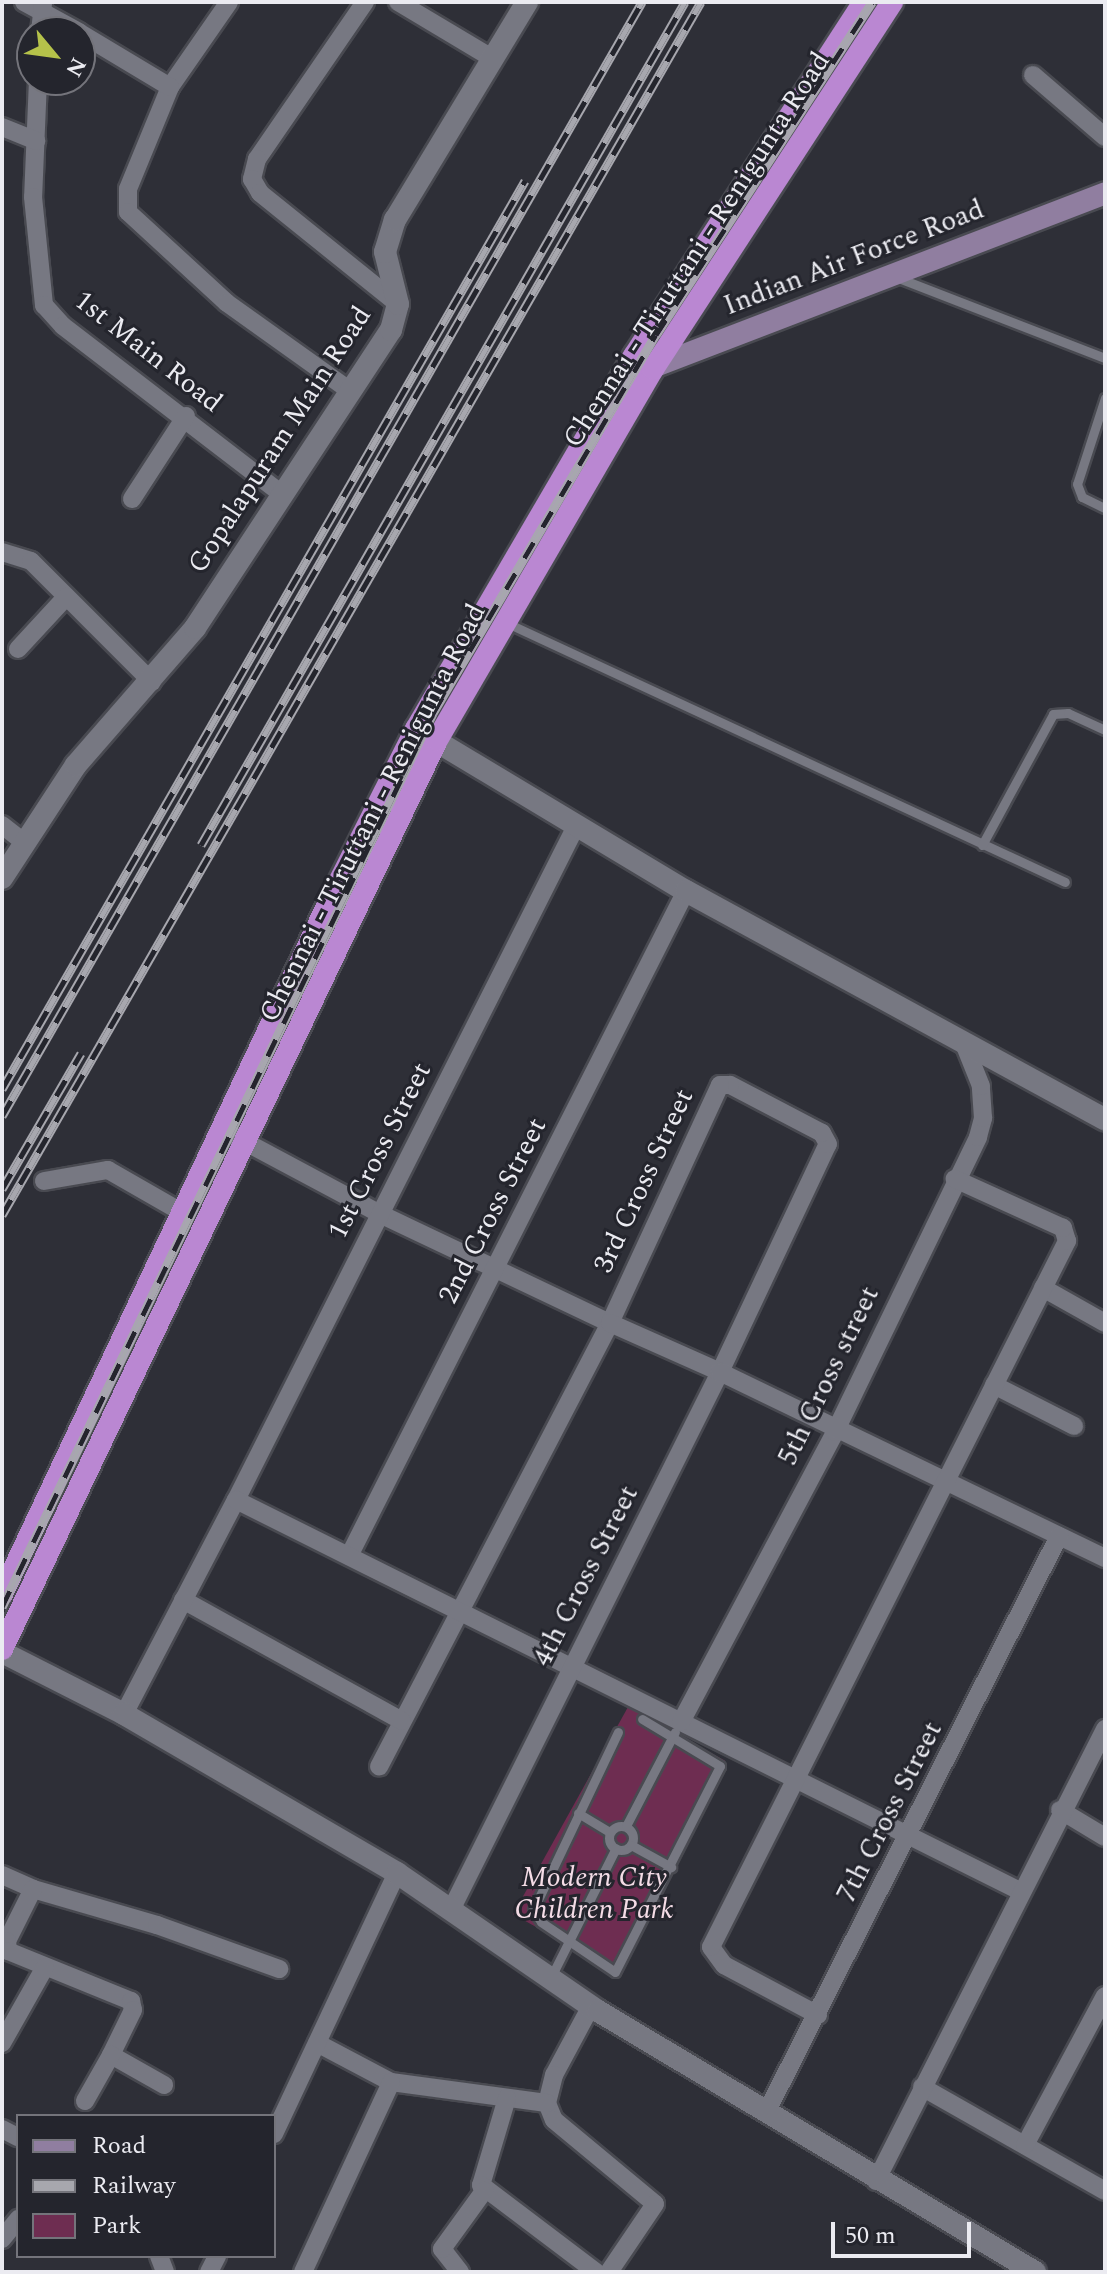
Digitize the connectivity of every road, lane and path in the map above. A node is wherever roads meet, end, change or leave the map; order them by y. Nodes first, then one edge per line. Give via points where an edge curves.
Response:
1 (229, 2) edge
2 (365, 2) edge
3 (398, 2) edge
4 (527, 2) edge
5 (864, 2) edge
6 (892, 2) edge
7 (36, 4) edge
8 (54, 16) edge
9 (96, 42) edge
10 (492, 58) junction
11 (1033, 75) dead end
12 (170, 87) junction
13 (37, 96) edge
14 (2, 127) edge
15 (1105, 137) edge
16 (36, 141) junction
17 (1105, 193) edge
18 (893, 276) junction
19 (398, 304) junction
20 (1105, 358) edge
21 (653, 369) junction
22 (624, 372) junction
23 (349, 390) junction
24 (1105, 398) edge
25 (186, 416) junction
26 (282, 494) junction
27 (132, 499) dead end
28 (1105, 508) edge
29 (2, 552) edge
30 (66, 597) junction
31 (482, 611) junction
32 (503, 621) junction
33 (18, 649) dead end
34 (152, 682) junction
35 (416, 729) junction
36 (1105, 730) edge
37 (437, 740) junction
38 (2, 825) edge
39 (575, 828) junction
40 (24, 842) junction
41 (982, 845) junction
42 (2, 878) edge
43 (1065, 882) dead end
44 (686, 891) junction
45 (965, 1046) junction
46 (1105, 1119) edge
47 (223, 1130) junction
48 (245, 1142) junction
49 (955, 1179) junction
50 (44, 1181) dead end
51 (183, 1213) junction
52 (380, 1214) junction
53 (770, 1268) joint
54 (495, 1269) junction
55 (1043, 1288) junction
56 (610, 1323) junction
57 (1105, 1323) edge
58 (720, 1372) junction
59 (994, 1385) junction
60 (1074, 1426) dead end
61 (835, 1432) junction
62 (944, 1484) junction
63 (236, 1500) junction
64 (1059, 1536) junction
65 (349, 1556) junction
66 (1105, 1558) edge
67 (2, 1594) edge
68 (183, 1600) junction
69 (460, 1611) junction
70 (2, 1650) edge
71 (572, 1667) junction
72 (124, 1714) junction
73 (642, 1719) dead end
74 (402, 1721) junction
75 (677, 1728) junction
76 (1105, 1729) edge
77 (618, 1732) dead end
78 (379, 1766) dead end
79 (796, 1783) junction
80 (1060, 1810) junction
81 (578, 1813) junction
82 (626, 1826) junction
83 (610, 1832) junction
84 (910, 1836) junction
85 (1105, 1837) edge
86 (631, 1845) junction
87 (616, 1848) junction
88 (671, 1867) junction
89 (397, 1873) junction
90 (2, 1875) edge
91 (33, 1889) junction
92 (1020, 1891) junction
93 (451, 1910) junction
94 (570, 1940) junction
95 (45, 1967) junction
96 (279, 1969) dead end
97 (551, 1977) junction
98 (1105, 1996) edge
99 (591, 2006) junction
100 (818, 2015) junction
101 (2, 2043) edge
102 (317, 2043) junction
103 (111, 2055) junction
104 (391, 2082) junction
105 (164, 2085) dead end
106 (922, 2087) junction
107 (507, 2098) junction
108 (85, 2101) dead end
109 (547, 2103) junction
110 (767, 2111) junction
111 (276, 2130) edge
112 (1025, 2145) junction
113 (876, 2181) junction
114 (484, 2191) junction
115 (1105, 2191) edge
116 (16, 2222) edge
117 (2, 2239) edge
118 (303, 2272) edge
119 (460, 2272) edge
120 (596, 2272) edge
121 (609, 2272) edge
122 (1035, 2272) edge

1 - 12 street
2 - 19 street via 257,159 252,179 260,193
3 - 10 street
4 - 10 street, Gopalapuram Main Road
5 - 22 highway, Chennai - Tiruttani - Renigunta Road
6 - 21 highway, Chennai - Tiruttani - Renigunta Road
7 - 8 street
9 - 12 street
10 - 19 street, Gopalapuram Main Road via 395,220 385,252
11 - 15 street
12 - 23 street via 128,189 128,212 227,303
13 - 16 street, 1st Main Road
14 - 16 street
16 - 25 street, 1st Main Road via 33,197 44,305 63,326
17 - 18 main road, Indian Air Force Road
18 - 20 lane
18 - 21 main road, Indian Air Force Road
19 - 23 street, Gopalapuram Main Road via 391,330
21 - 22 main road, Indian Air Force Road
21 - 32 highway, Chennai - Tiruttani - Renigunta Road
22 - 31 highway, Chennai - Tiruttani - Renigunta Road
23 - 26 street, Gopalapuram Main Road
24 - 28 lane via 1077,484 1082,497
25 - 26 street, 1st Main Road
25 - 27 street
26 - 34 street, Gopalapuram Main Road via 195,628
29 - 30 street via 31,561
30 - 33 street
30 - 34 street
31 - 32 lane
31 - 35 highway, Chennai - Tiruttani - Renigunta Road
32 - 37 highway, Chennai - Tiruttani - Renigunta Road
32 - 41 lane
34 - 40 street, Gopalapuram Main Road via 76,765
35 - 37 street
35 - 47 highway, Chennai - Tiruttani - Renigunta Road
36 - 41 lane via 1068,713 1053,714
37 - 39 street
37 - 48 highway, Chennai - Tiruttani - Renigunta Road
38 - 40 street
39 - 44 street
39 - 52 street, 1st Cross Street
40 - 42 street, Gopalapuram Main Road
41 - 43 lane
44 - 45 street
44 - 54 street, 2nd Cross Street
45 - 46 street
45 - 49 street, 5th Cross street via 981,1086 983,1118
47 - 48 street
47 - 51 highway, Chennai - Tiruttani - Renigunta Road
48 - 52 street
48 - 70 highway, Chennai - Tiruttani - Renigunta Road
49 - 55 street via 1063,1228 1067,1241
49 - 61 street, 5th Cross street
50 - 51 street via 108,1170
51 - 67 highway, Chennai - Tiruttani - Renigunta Road
52 - 54 street
52 - 63 street, 1st Cross Street
53 - 56 street, 3rd Cross Street via 827,1139 730,1085 720,1085
53 - 58 street, 4th Cross Street
54 - 56 street
54 - 65 street, 2nd Cross Street
55 - 57 street
55 - 59 street
56 - 58 street
56 - 69 street
58 - 61 street
58 - 71 street, 4th Cross Street
59 - 60 street
59 - 62 street
61 - 62 street
61 - 75 street, 5th Cross street
62 - 64 street
62 - 79 street
63 - 65 street
63 - 68 street, 1st Cross Street
64 - 66 street
64 - 84 street, 7th Cross Street
65 - 69 street
68 - 72 street, 1st Cross Street
68 - 74 street
69 - 71 street
69 - 74 street
70 - 72 street
71 - 75 street
71 - 93 street, 4th Cross Street
72 - 89 street
73 - 75 lane
74 - 78 street
75 - 79 street
75 - 82 lane
75 - 88 lane via 720,1766
76 - 80 street
77 - 81 lane
79 - 84 street
79 - 100 street via 711,1947 716,1960
80 - 85 street
80 - 92 street
81 - 83 lane
81 - 94 lane via 533,1910 541,1922
82 - 83 lane
82 - 86 lane via 633,1835
83 - 87 lane
84 - 92 street
84 - 100 street, 7th Cross Street
86 - 87 lane
86 - 88 lane
87 - 94 lane
88 - 94 lane via 618,1971
89 - 93 street
89 - 102 street
90 - 91 street
91 - 95 street via 6,1946 12,1956
91 - 96 street via 157,1925
92 - 106 street
93 - 97 street
94 - 97 lane
95 - 101 street
95 - 103 street via 134,2005
97 - 99 street
98 - 112 street
99 - 109 street via 554,2075
99 - 110 street
100 - 110 street, 7th Cross Street
102 - 104 street
102 - 111 street
103 - 105 street
103 - 108 street
104 - 107 street
104 - 118 street
106 - 112 street
106 - 113 street
107 - 109 street
107 - 114 street via 479,2177
109 - 121 street via 554,2120 655,2204
110 - 113 street
112 - 115 street
113 - 122 street
114 - 119 street via 442,2249
114 - 120 street
116 - 117 street

